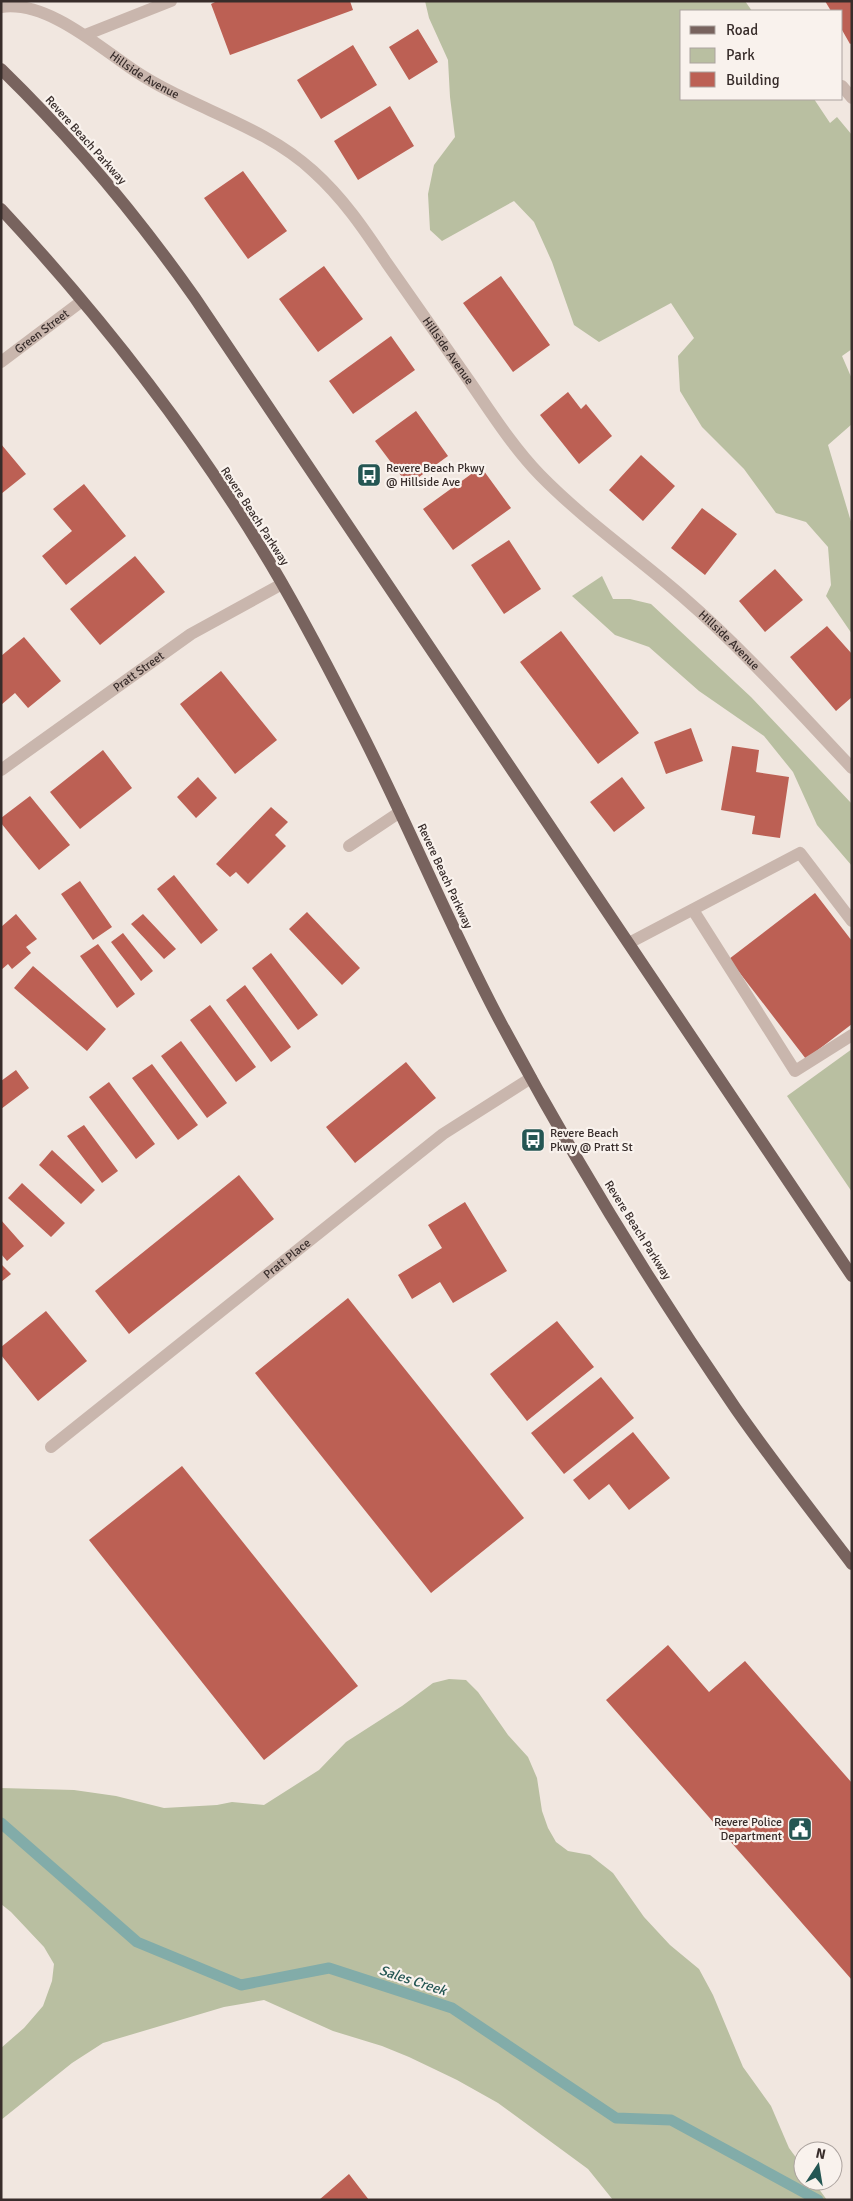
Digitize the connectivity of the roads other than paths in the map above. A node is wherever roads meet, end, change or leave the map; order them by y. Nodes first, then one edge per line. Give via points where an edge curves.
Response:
1 (171, 1) edge
2 (1, 7) edge
3 (85, 35) junction
4 (1, 69) edge
5 (843, 87) edge
6 (852, 98) edge
7 (1, 209) edge
8 (82, 301) junction
9 (1, 362) edge
10 (282, 584) junction
11 (852, 768) edge
12 (1, 770) edge
13 (400, 812) junction
14 (349, 846) dead end
15 (693, 910) junction
16 (852, 921) edge
17 (628, 943) junction
18 (852, 1035) edge
19 (531, 1078) junction
20 (852, 1276) edge
21 (51, 1448) dead end
22 (852, 1564) edge

1 - 3 street
2 - 3 street, Hillside Avenue via 14,5 40,11
3 - 11 street, Hillside Avenue via 168,91 270,139 324,180 349,207 504,431 538,473 573,507 701,614
4 - 17 main road, Revere Beach Parkway via 95,169 181,278
5 - 6 street
7 - 8 main road, Revere Beach Parkway
8 - 9 street, Green Street
8 - 10 main road, Revere Beach Parkway via 187,438
10 - 12 street, Pratt Street via 191,634
10 - 13 main road, Revere Beach Parkway via 357,722
13 - 14 street
13 - 19 main road, Revere Beach Parkway via 470,962
15 - 16 street via 800,853
15 - 17 street
15 - 18 street via 794,1071
17 - 20 main road, Revere Beach Parkway
19 - 21 street, Pratt Place via 443,1134
19 - 22 main road, Revere Beach Parkway via 702,1358

